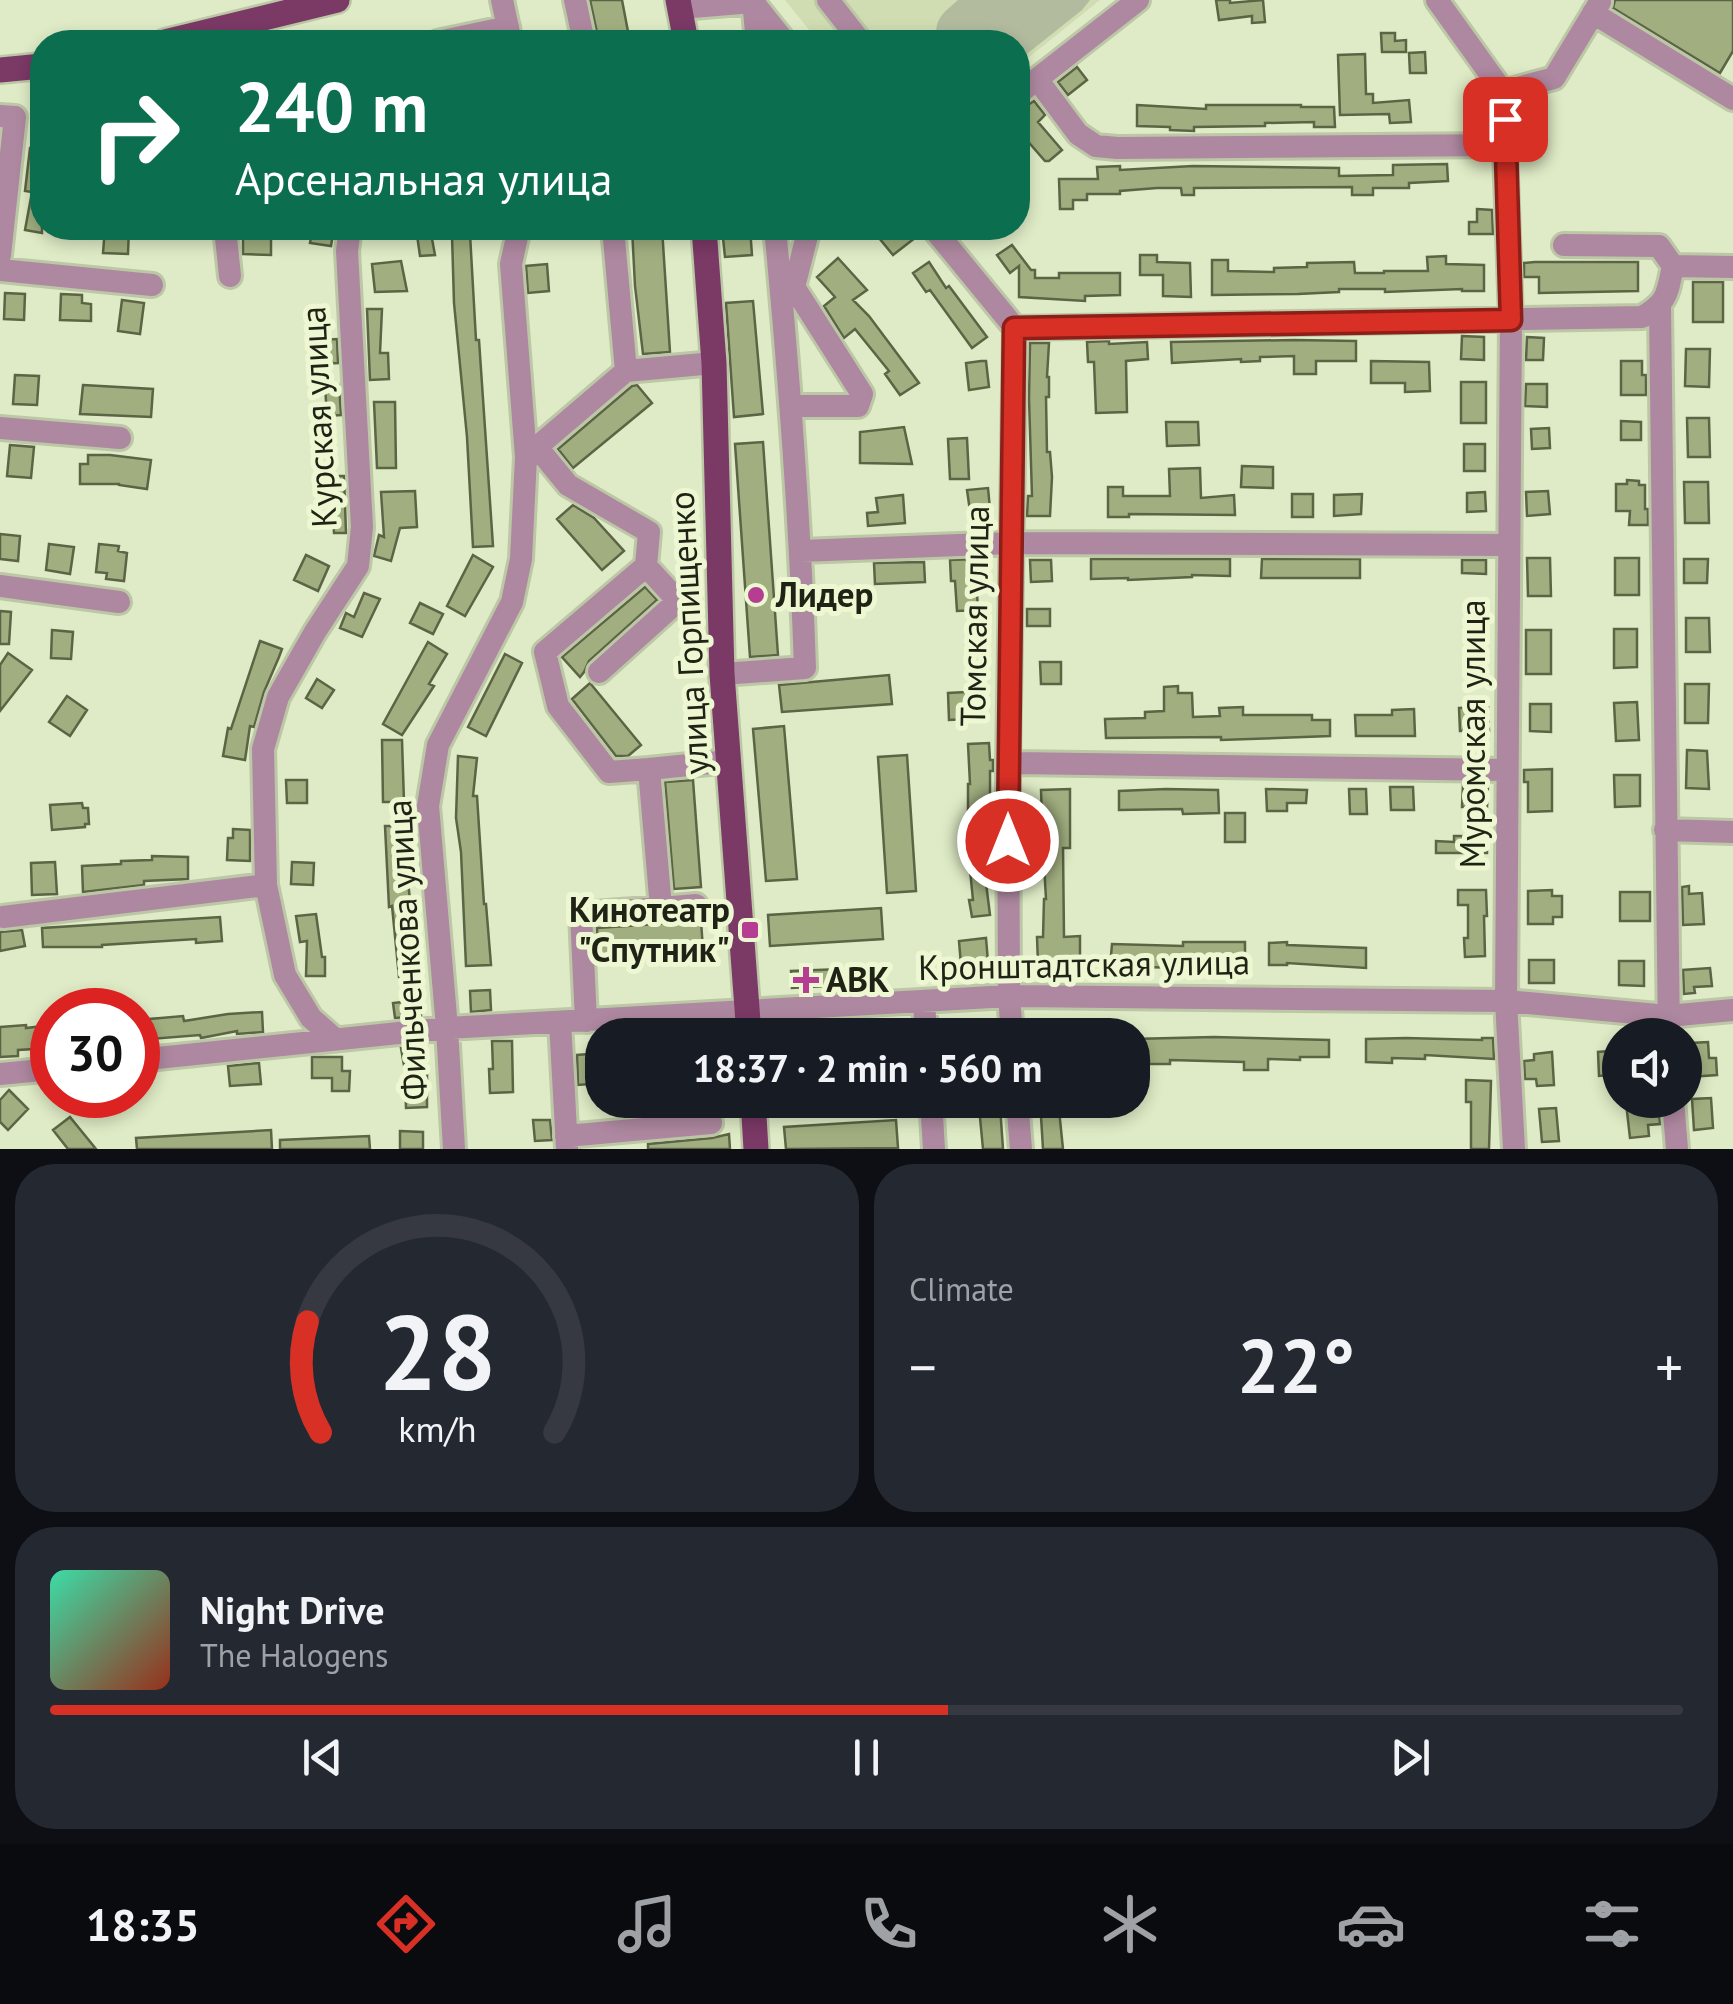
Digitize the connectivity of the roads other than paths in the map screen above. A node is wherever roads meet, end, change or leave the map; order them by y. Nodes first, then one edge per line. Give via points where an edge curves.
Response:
1 (338, 0) edge
2 (576, 0) edge
3 (828, 0) edge
4 (1138, 0) edge
5 (1437, 0) edge
6 (754, 1) edge
7 (679, 4) edge
8 (1597, 6) edge
9 (509, 15) edge
10 (215, 30) edge
11 (470, 30) edge
12 (582, 30) edge
13 (684, 30) edge
14 (756, 30) edge
15 (776, 30) edge
16 (852, 30) edge
17 (30, 67) edge
18 (0, 70) edge
19 (1037, 79) junction
20 (1030, 85) edge
21 (1503, 92) junction
22 (1733, 99) edge
23 (8, 117) edge
24 (1506, 145) junction
25 (226, 240) edge
26 (348, 240) edge
27 (516, 240) edge
28 (614, 240) edge
29 (705, 240) edge
30 (777, 240) edge
31 (805, 240) edge
32 (943, 240) edge
33 (1564, 245) dead end
34 (0, 255) edge
35 (1673, 266) junction
36 (1733, 267) edge
37 (0, 270) edge
38 (230, 276) dead end
39 (1733, 282) edge
40 (152, 285) dead end
41 (787, 288) junction
42 (1660, 307) junction
43 (1511, 320) junction
44 (1014, 328) junction
45 (714, 362) junction
46 (626, 371) junction
47 (792, 406) junction
48 (0, 428) edge
49 (120, 438) dead end
50 (1012, 543) junction
51 (1509, 545) junction
52 (802, 551) junction
53 (646, 566) junction
54 (0, 586) edge
55 (119, 602) dead end
56 (599, 672) dead end
57 (722, 674) junction
58 (729, 761) junction
59 (1008, 763) junction
60 (649, 769) junction
61 (1506, 770) junction
62 (1666, 830) junction
63 (1733, 832) edge
64 (266, 885) junction
65 (696, 905) dead end
66 (661, 908) junction
67 (4, 917) dead end
68 (1009, 996) junction
69 (924, 1001) junction
70 (1506, 1001) junction
71 (1733, 1010) edge
72 (586, 1018) edge
73 (748, 1018) edge
74 (788, 1018) edge
75 (925, 1018) edge
76 (1011, 1018) edge
77 (1616, 1018) edge
78 (1668, 1018) edge
79 (1700, 1018) edge
80 (585, 1020) edge
81 (560, 1022) junction
82 (447, 1028) junction
83 (335, 1039) junction
84 (160, 1058) edge
85 (30, 1071) edge
86 (0, 1074) edge
87 (754, 1118) edge
88 (932, 1118) edge
89 (1018, 1118) edge
90 (1675, 1118) edge
91 (711, 1122) dead end
92 (567, 1142) edge
93 (454, 1149) edge
94 (756, 1149) edge
95 (934, 1149) edge
96 (1021, 1149) edge
97 (1514, 1149) edge
98 (1677, 1149) edge

1 - 10 main road
2 - 12 street
3 - 16 street
4 - 19 street
5 - 21 street
6 - 7 street
6 - 14 street
6 - 15 street
7 - 13 main road
8 - 21 street via 1554,78
8 - 22 street
9 - 11 street
17 - 18 main road
19 - 20 street
19 - 24 street via 1078,134 1096,146
21 - 24 street, Муромская улица
23 - 34 street
24 - 43 street, Муромская улица
25 - 38 street
26 - 64 street, Курская улица via 362,527 358,566 278,696 263,749
27 - 82 street, Фильченкова улица via 511,264 526,456 521,559 512,602 438,745 428,806
28 - 46 street
29 - 45 main road, улица Горпищенко
30 - 41 street
31 - 41 street
32 - 44 street
33 - 35 street via 1660,246
35 - 36 street
35 - 42 street
36 - 39 street
37 - 40 street
41 - 47 street
41 - 47 street via 862,394 858,406
42 - 43 street via 1642,317
42 - 62 street
43 - 44 street
43 - 51 street, Муромская улица
44 - 50 street, Томская улица
45 - 46 street
45 - 57 main road, улица Горпищенко
46 - 53 street via 537,447 568,485 649,532
47 - 52 street
48 - 49 street
50 - 51 street
50 - 52 street
50 - 59 street, Томская улица
51 - 61 street, Муромская улица
52 - 57 street via 805,668
53 - 56 street via 678,601
53 - 60 street via 545,652 558,706 609,772
54 - 55 street
57 - 58 main road, улица Горпищенко
58 - 60 street
58 - 73 main road, улица Горпищенко
59 - 61 street
59 - 68 street, Томская улица
60 - 66 street
61 - 70 street, Муромская улица
62 - 63 street
62 - 78 street
64 - 67 street
64 - 83 street, Курская улица via 285,975 311,1018
65 - 66 street
66 - 72 street via 581,914
68 - 69 street, Кронштадтская улица
68 - 70 street, Кронштадтская улица
68 - 76 street, Томская улица
69 - 74 street, Кронштадтская улица
69 - 75 street
70 - 77 street, Кронштадтская улица
70 - 97 street, Муромская улица
71 - 79 street, Кронштадтская улица
80 - 81 street, Кронштадтская улица
81 - 82 street, Кронштадтская улица
81 - 92 street
82 - 83 street, Кронштадтская улица
82 - 93 street, Фильченкова улица
83 - 84 street, Кронштадтская улица
85 - 86 street
87 - 94 main road
88 - 95 street
89 - 96 street
90 - 98 street
91 - 92 street

